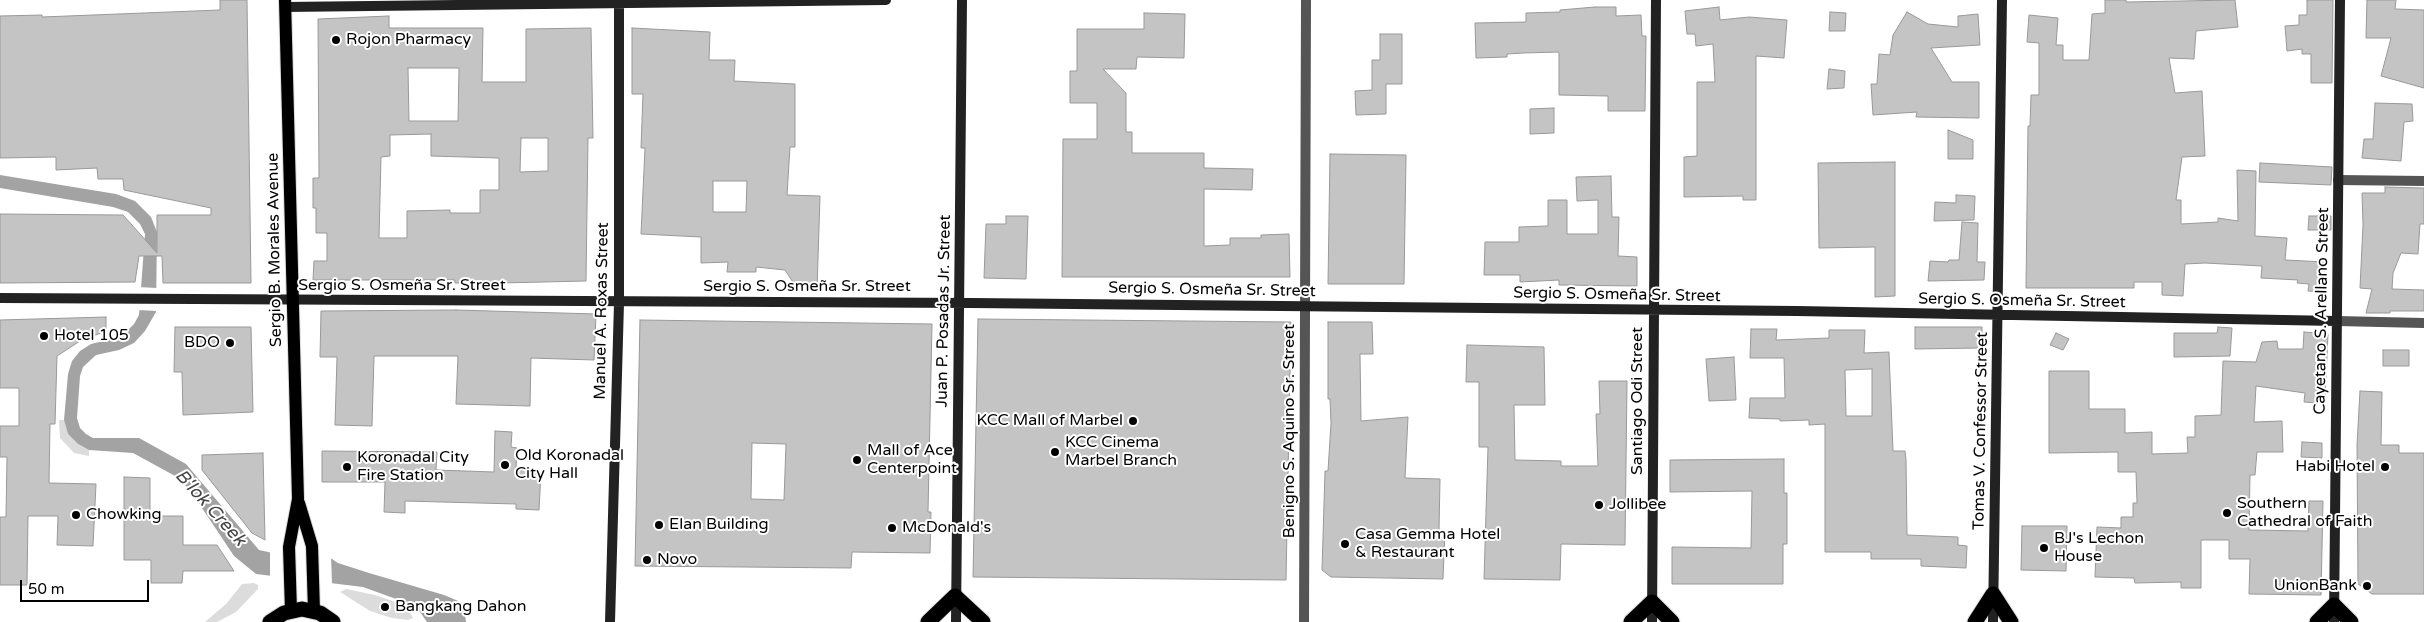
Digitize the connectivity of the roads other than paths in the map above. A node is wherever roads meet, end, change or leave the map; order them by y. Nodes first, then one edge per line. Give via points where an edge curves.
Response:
1 (886, 0) edge
2 (962, 0) edge
3 (1306, 0) edge
4 (1656, 0) edge
5 (2002, 0) edge
6 (2340, 0) edge
7 (618, 2) edge
8 (285, 4) edge
9 (2338, 180) junction
10 (2424, 181) edge
11 (0, 298) edge
12 (293, 300) junction
13 (618, 302) junction
14 (959, 302) junction
15 (1305, 306) junction
16 (1653, 310) junction
17 (1998, 315) junction
18 (2337, 321) junction
19 (2424, 322) edge
20 (298, 499) junction
21 (1993, 594) junction
22 (955, 596) junction
23 (1652, 602) junction
24 (2334, 605) junction
25 (290, 611) junction
26 (314, 611) junction
27 (270, 622) edge
28 (333, 622) edge
29 (610, 622) edge
30 (928, 622) edge
31 (956, 622) edge
32 (982, 622) edge
33 (1304, 622) edge
34 (1631, 622) edge
35 (1652, 622) edge
36 (1672, 622) edge
37 (1976, 622) edge
38 (1993, 622) edge
39 (2011, 622) edge
40 (2317, 622) edge
41 (2334, 622) edge
42 (2351, 622) edge

1 - 7 street
2 - 14 street, Juan P. Posadas Jr. Street
3 - 15 street, Benigno S. Aquino Sr. Street
4 - 16 street, Santiago Odi Street
5 - 17 street, Tomas V. Confessor Street
6 - 9 street, Cayetano S. Arellano Street
7 - 8 street
7 - 13 street, Manuel A. Roxas Street
8 - 12 main road, Sergio B. Morales Avenue
9 - 10 street
9 - 18 street, Cayetano S. Arellano Street
11 - 12 street, Sergio S. Osmeña Sr. Street
12 - 13 street, Sergio S. Osmeña Sr. Street
12 - 20 main road, Sergio B. Morales Avenue
13 - 14 street, Sergio S. Osmeña Sr. Street
13 - 29 street, Manuel A. Roxas Street
14 - 15 street, Sergio S. Osmeña Sr. Street
14 - 22 street, Juan P. Posadas Jr. Street
15 - 16 street, Sergio S. Osmeña Sr. Street
15 - 33 street, Benigno S. Aquino Sr. Street
16 - 17 street, Sergio S. Osmeña Sr. Street
16 - 23 street, Santiago Odi Street
17 - 18 street, Sergio S. Osmeña Sr. Street
17 - 21 street, Tomas V. Confessor Street
18 - 19 street, Sergio S. Osmeña Sr. Street
18 - 24 street, Cayetano S. Arellano Street
20 - 25 main road, Sergio B. Morales Avenue via 289,547
20 - 26 main road, Sergio B. Morales Avenue via 312,546
21 - 37 highway
21 - 38 street, Tomas V. Confessor Street
21 - 39 highway
22 - 30 highway
22 - 31 street, Juan P. Posadas Jr. Street
22 - 32 highway
23 - 34 highway
23 - 35 street, Santiago Odi Street
23 - 36 highway
24 - 40 highway
24 - 41 street, Cayetano S. Arellano Street
24 - 42 highway
25 - 26 highway
25 - 27 highway
26 - 28 highway

